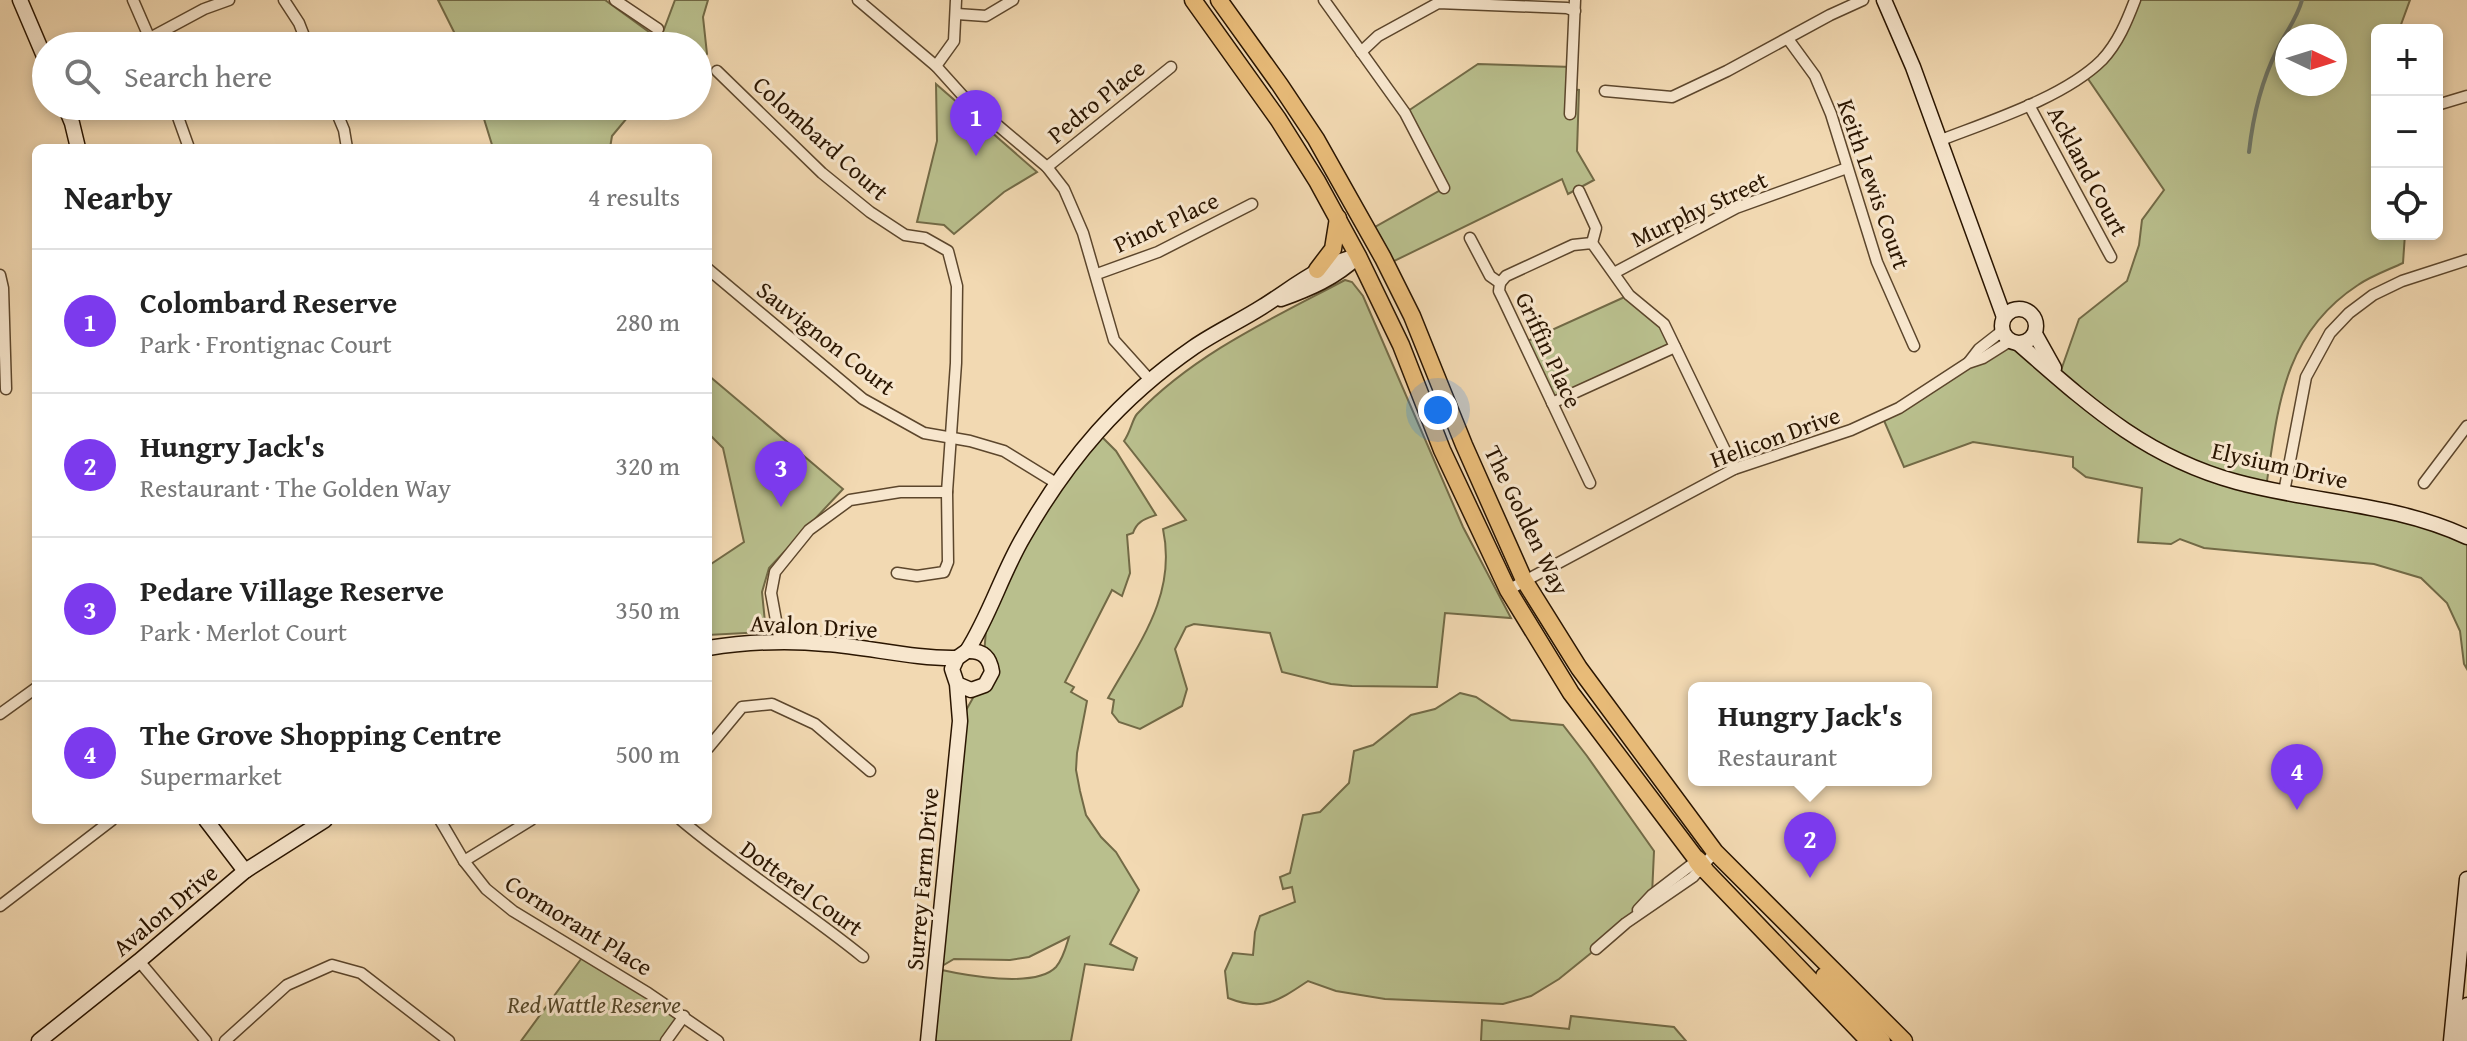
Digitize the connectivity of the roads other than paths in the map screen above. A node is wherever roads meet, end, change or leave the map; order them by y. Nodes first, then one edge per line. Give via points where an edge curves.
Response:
1 (20, 0) edge
2 (133, 0) edge
3 (229, 0) edge
4 (284, 0) edge
5 (615, 0) edge
6 (858, 0) edge
7 (956, 0) edge
8 (1013, 0) edge
9 (1193, 0) edge
10 (1219, 0) edge
11 (1324, 0) edge
12 (1863, 0) edge
13 (1884, 0) edge
14 (2135, 0) edge
15 (1575, 6) edge
16 (957, 14) junction
17 (658, 29) dead end
18 (34, 32) edge
19 (147, 32) edge
20 (168, 32) edge
21 (303, 32) edge
22 (1788, 39) junction
23 (1361, 52) junction
24 (936, 66) junction
25 (1171, 67) dead end
26 (717, 71) dead end
27 (1605, 91) dead end
28 (2467, 96) edge
29 (2443, 103) edge
30 (2029, 105) junction
31 (1570, 114) dead end
32 (71, 120) edge
33 (179, 120) edge
34 (340, 120) edge
35 (1941, 140) junction
36 (77, 144) edge
37 (188, 144) edge
38 (346, 144) edge
39 (1047, 167) junction
40 (1847, 168) junction
41 (1444, 188) dead end
42 (1579, 191) dead end
43 (1252, 204) dead end
44 (1357, 213) junction
45 (1338, 218) junction
46 (1470, 238) dead end
47 (1595, 246) junction
48 (1358, 256) junction
49 (2111, 257) dead end
50 (1383, 258) junction
51 (2467, 260) edge
52 (1317, 270) junction
53 (712, 272) edge
54 (1614, 273) junction
55 (1097, 274) junction
56 (0, 275) edge
57 (1500, 283) junction
58 (2, 289) edge
59 (1262, 307) junction
60 (2010, 329) junction
61 (2035, 334) junction
62 (1914, 346) dead end
63 (1675, 347) junction
64 (2059, 376) junction
65 (1150, 380) junction
66 (6, 389) dead end
67 (1552, 403) junction
68 (2467, 426) edge
69 (950, 438) junction
70 (1734, 469) junction
71 (1056, 483) junction
72 (1590, 483) dead end
73 (2424, 483) dead end
74 (947, 492) junction
75 (2284, 492) junction
76 (2467, 537) edge
77 (897, 573) dead end
78 (1524, 580) junction
79 (1508, 590) junction
80 (991, 606) junction
81 (780, 642) junction
82 (712, 647) edge
83 (962, 654) junction
84 (984, 655) junction
85 (918, 657) junction
86 (955, 679) junction
87 (978, 689) junction
88 (32, 691) edge
89 (0, 714) edge
90 (960, 721) junction
91 (712, 743) edge
92 (870, 771) dead end
93 (107, 824) edge
94 (209, 824) edge
95 (319, 824) edge
96 (442, 824) edge
97 (524, 824) edge
98 (686, 824) edge
99 (1715, 852) junction
100 (464, 861) junction
101 (1700, 864) junction
102 (245, 871) junction
103 (2467, 879) edge
104 (0, 906) edge
105 (1803, 941) junction
106 (1596, 949) dead end
107 (863, 957) dead end
108 (1789, 957) junction
109 (139, 961) junction
110 (2467, 1005) edge
111 (684, 1016) junction
112 (39, 1041) edge
113 (206, 1041) edge
114 (225, 1041) edge
115 (449, 1041) edge
116 (666, 1041) edge
117 (718, 1041) edge
118 (928, 1041) edge
119 (1869, 1041) edge
120 (1882, 1041) edge
121 (1904, 1041) edge
122 (2451, 1041) edge
123 (2463, 1041) edge

1 - 18 street
2 - 19 street
3 - 20 street
4 - 21 street
5 - 17 street
6 - 24 street
7 - 16 street
8 - 16 street via 986,16
9 - 45 main road, The Golden Way via 1278,119
10 - 44 main road, The Golden Way via 1310,130
11 - 23 street
12 - 22 street
13 - 35 street
14 - 30 street via 2117,40 2101,60
15 - 23 street via 1438,3 1378,36
15 - 31 street
16 - 24 street via 954,41
22 - 27 street via 1672,97
22 - 40 street, Keith Lewis Court via 1815,76
23 - 41 street via 1411,123
24 - 39 street via 963,96
25 - 39 street, Pedro Place
26 - 69 street, Colombard Court via 870,212 905,235 925,238 948,251 957,286
28 - 29 street
30 - 35 street
30 - 49 street, Ackland Court
32 - 36 street
33 - 37 street
34 - 38 street
35 - 60 street
39 - 55 street via 1064,189
40 - 54 street, Murphy Street via 1736,208
40 - 62 street, Keith Lewis Court via 1877,262
42 - 47 street via 1596,228
43 - 55 street, Pinot Place via 1158,252
44 - 48 main road
44 - 50 main road, The Golden Way
45 - 48 main road, The Golden Way
45 - 52 main road via 1333,249
46 - 57 street, Griffin Place via 1490,276
47 - 54 street
47 - 57 street via 1573,245
48 - 50 main road
48 - 52 street
48 - 59 street via 1310,289
48 - 79 main road, The Golden Way
50 - 78 main road, The Golden Way
51 - 75 street via 2373,295 2330,333 2306,377
52 - 59 street
53 - 69 street, Sauvignon Court via 863,399 924,433
54 - 63 street via 1629,295 1664,324
55 - 65 street via 1114,340
56 - 58 street
57 - 67 street, Griffin Place via 1499,291
58 - 66 street
59 - 65 street
60 - 61 street via 2031,339
60 - 61 street, Elysium Drive via 2025,310 2036,323
60 - 64 street, Elysium Drive
60 - 70 street, Helicon Drive via 1983,358 1899,408
61 - 64 street, Elysium Drive
63 - 67 street
63 - 70 street
64 - 75 street, Elysium Drive via 2105,418 2163,454 2221,477
65 - 71 street via 1109,417
67 - 72 street, Griffin Place
68 - 73 street
69 - 71 street, Sauvignon Court via 1004,451
69 - 74 street, Colombard Court
70 - 78 street, Helicon Drive
71 - 80 street via 1015,552
74 - 77 street, Colombard Court via 944,572
74 - 81 street via 850,500 809,530 775,572 771,593
75 - 76 street, Elysium Drive via 2408,515
78 - 79 street, Helicon Drive
78 - 99 main road, The Golden Way via 1579,668
79 - 101 main road, The Golden Way via 1601,736
80 - 83 street
80 - 84 street
81 - 82 street, Avalon Drive
81 - 85 street, Avalon Drive
83 - 84 street via 974,650
83 - 85 street, Avalon Drive
83 - 86 street via 953,665
84 - 87 street via 992,672
85 - 86 street, Avalon Drive
86 - 87 street via 964,689
86 - 90 street, Surrey Farm Drive
87 - 90 street, Surrey Farm Drive
88 - 89 street
90 - 118 street, Surrey Farm Drive
91 - 92 street via 742,707 772,704 815,724
93 - 104 street
94 - 102 street
95 - 102 street, Avalon Drive
96 - 100 street, Cormorant Place
97 - 100 street
98 - 107 street, Dotterel Court
99 - 101 street
99 - 105 main road, The Golden Way
100 - 111 street, Cormorant Place via 513,911
101 - 106 street
101 - 108 main road, The Golden Way
102 - 109 street, Avalon Drive
103 - 122 street
105 - 108 main road
105 - 120 main road via 1816,968
105 - 121 main road, The Golden Way
108 - 119 main road, The Golden Way
109 - 112 street, Avalon Drive
109 - 113 street
110 - 123 street
111 - 116 street
111 - 117 street, Cormorant Place
114 - 115 street via 287,985 332,965 361,973

